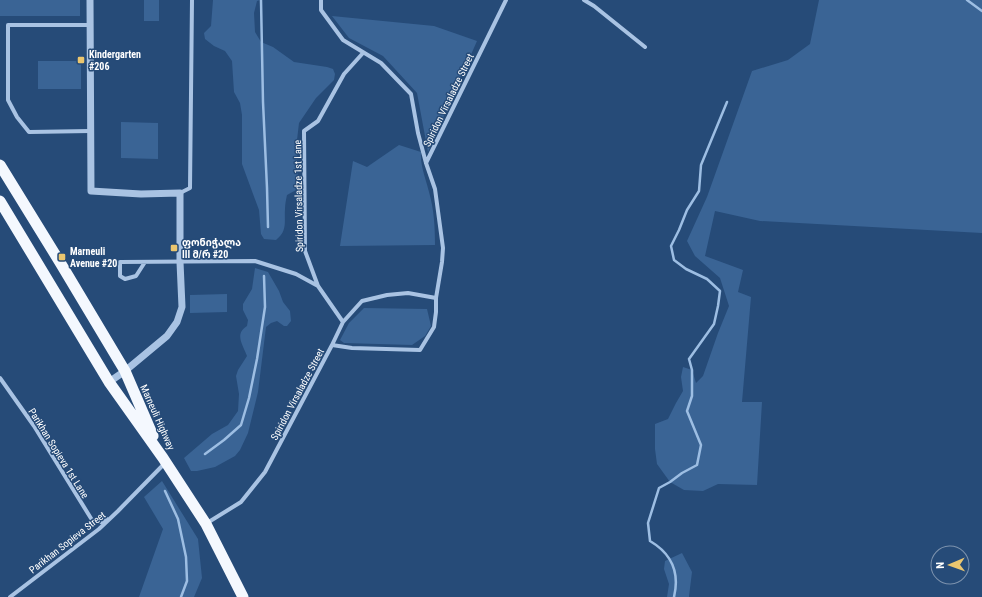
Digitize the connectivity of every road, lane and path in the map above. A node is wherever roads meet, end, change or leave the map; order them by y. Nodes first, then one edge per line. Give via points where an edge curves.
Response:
1 (90, 0) edge
2 (192, 0) edge
3 (321, 0) edge
4 (506, 0) edge
5 (584, 0) edge
6 (90, 25) junction
7 (645, 47) dead end
8 (363, 53) junction
9 (90, 131) junction
10 (426, 163) junction
11 (0, 165) edge
12 (180, 193) junction
13 (0, 201) edge
14 (145, 262) junction
15 (180, 262) junction
16 (318, 286) junction
17 (436, 298) junction
18 (343, 322) junction
19 (332, 345) junction
20 (125, 372) junction
21 (0, 378) edge
22 (109, 382) junction
23 (164, 460) junction
24 (111, 517) junction
25 (206, 524) junction
26 (10, 597) edge
27 (243, 597) edge

1 - 6 street
2 - 12 street via 190,188
3 - 8 street via 321,10 343,40
4 - 10 street, Spiridon Virsaladze Street
5 - 7 street
6 - 9 street
6 - 9 street via 8,25 8,100 28,132
8 - 10 street via 381,63 411,94
8 - 16 street, Spiridon Virsaladze 1st Lane via 344,74 318,121 304,131 305,251
9 - 12 street via 91,191
10 - 17 street, Spiridon Virsaladze Street via 435,189 443,248
11 - 20 highway, Marneuli Highway
12 - 15 street
13 - 22 highway, Marneuli Highway
14 - 14 street via 120,262 120,276 125,280 136,276
14 - 15 street
15 - 16 street via 255,261 296,274
15 - 20 street via 182,307 177,322 167,336
16 - 18 street, Spiridon Virsaladze 1st Lane
17 - 18 street via 408,294 387,295 362,301
17 - 19 street, Spiridon Virsaladze Street via 434,327 420,350
18 - 19 street
19 - 25 street, Spiridon Virsaladze Street via 266,472 240,502
20 - 22 street
20 - 23 highway, Marneuli Highway
21 - 24 street, Parikhan Sopieva 1st Lane via 34,426 92,520 101,522
22 - 23 highway, Marneuli Highway
23 - 24 street, Parikhan Sopieva Street
23 - 25 highway
24 - 26 street, Parikhan Sopieva Street
25 - 27 highway

